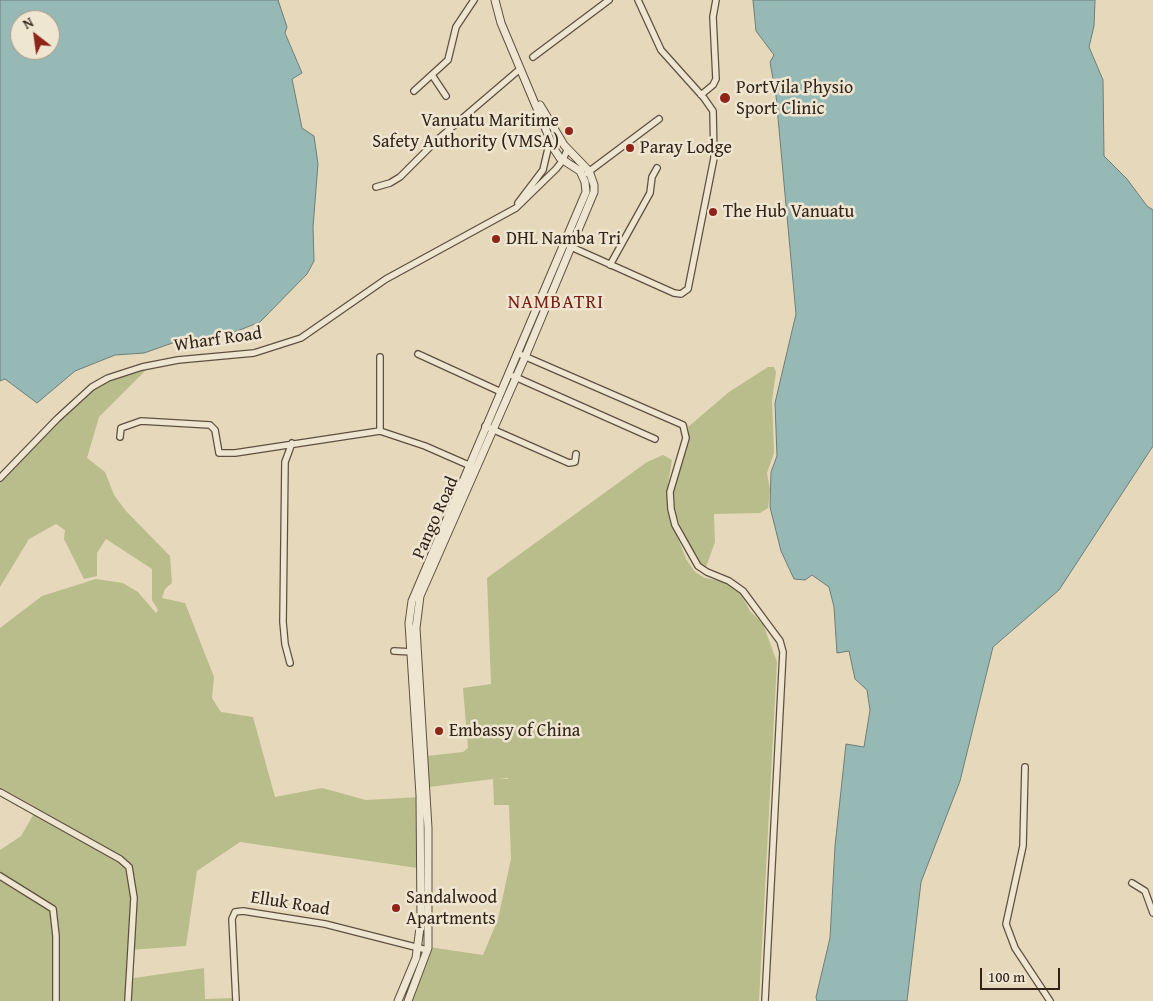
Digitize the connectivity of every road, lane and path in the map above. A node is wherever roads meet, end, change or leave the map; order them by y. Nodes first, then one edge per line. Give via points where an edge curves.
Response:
1 (474, 0) edge
2 (495, 0) edge
3 (597, 0) edge
4 (609, 0) edge
5 (638, 0) edge
6 (716, 0) edge
7 (598, 8) junction
8 (533, 57) dead end
9 (520, 69) junction
10 (432, 75) junction
11 (529, 88) junction
12 (414, 91) dead end
13 (701, 95) junction
14 (446, 96) dead end
15 (659, 119) dead end
16 (566, 148) junction
17 (551, 151) junction
18 (563, 160) junction
19 (657, 168) dead end
20 (590, 171) junction
21 (583, 176) junction
22 (376, 187) dead end
23 (506, 214) junction
24 (568, 245) junction
25 (610, 265) junction
26 (517, 353) junction
27 (418, 354) dead end
28 (380, 357) dead end
29 (525, 357) junction
30 (508, 375) junction
31 (516, 377) junction
32 (501, 392) junction
33 (485, 426) junction
34 (493, 429) junction
35 (380, 432) junction
36 (120, 436) dead end
37 (655, 439) dead end
38 (292, 443) junction
39 (576, 454) dead end
40 (472, 466) junction
41 (0, 478) edge
42 (394, 651) dead end
43 (414, 652) junction
44 (290, 663) dead end
45 (1025, 766) dead end
46 (0, 792) edge
47 (0, 876) edge
48 (1132, 883) dead end
49 (1153, 913) edge
50 (419, 948) junction
51 (427, 950) junction
52 (405, 999) edge
53 (56, 1001) edge
54 (128, 1001) edge
55 (236, 1001) edge
56 (398, 1001) edge
57 (765, 1001) edge
58 (1050, 1001) edge

1 - 10 street via 456,28 448,60
2 - 9 street
3 - 7 street
4 - 7 street
5 - 13 street via 661,50
6 - 13 street via 713,17 716,78
7 - 8 street
9 - 11 street
9 - 22 street via 437,140 400,177
10 - 12 street
10 - 14 street
11 - 16 street
11 - 17 street via 550,140
13 - 25 street via 713,111 714,158 688,289 678,294
15 - 20 street
16 - 17 street
16 - 18 street, Wharf Road
16 - 20 street
17 - 18 street
17 - 23 street, Wharf Road via 537,180
18 - 21 street
18 - 23 street, Wharf Road via 530,197
19 - 25 street via 650,193
20 - 21 street
20 - 24 street, Pango Road via 594,192
21 - 24 street, Pango Road via 586,192
23 - 41 street, Wharf Road via 386,279 315,330 288,343 254,353 178,360 108,378 78,398
24 - 25 street
24 - 26 street, Pango Road
24 - 29 street, Pango Road
26 - 29 street
26 - 30 street, Pango Road
27 - 32 street
28 - 35 street
29 - 31 street, Pango Road
29 - 57 street via 683,426 686,438 670,492 670,509 675,525 698,566 730,580 743,591 780,641
30 - 31 street
30 - 32 street, Pango Road
31 - 34 street, Pango Road
31 - 37 street
32 - 33 street, Pango Road
33 - 34 street
33 - 40 street, Pango Road
34 - 39 street via 569,463 575,462
34 - 40 street, Pango Road
35 - 38 street
35 - 40 street via 390,433
36 - 38 street via 121,428 151,422 212,425 220,454 244,453
38 - 44 street via 285,462 283,622
40 - 43 street, Pango Road via 412,601 409,623
42 - 43 street
43 - 50 street, Pango Road via 421,830
43 - 51 street, Pango Road via 428,828
45 - 58 street via 1023,846 1006,924 1016,948
46 - 54 street via 129,866 134,898
47 - 53 street via 53,909
48 - 49 street via 1145,891
50 - 51 street, Elluk Road
50 - 52 street, Pango Road
50 - 55 street, Elluk Road via 325,924 243,910 235,912 232,919
51 - 52 street, Pango Road
52 - 56 street, Pango Road

